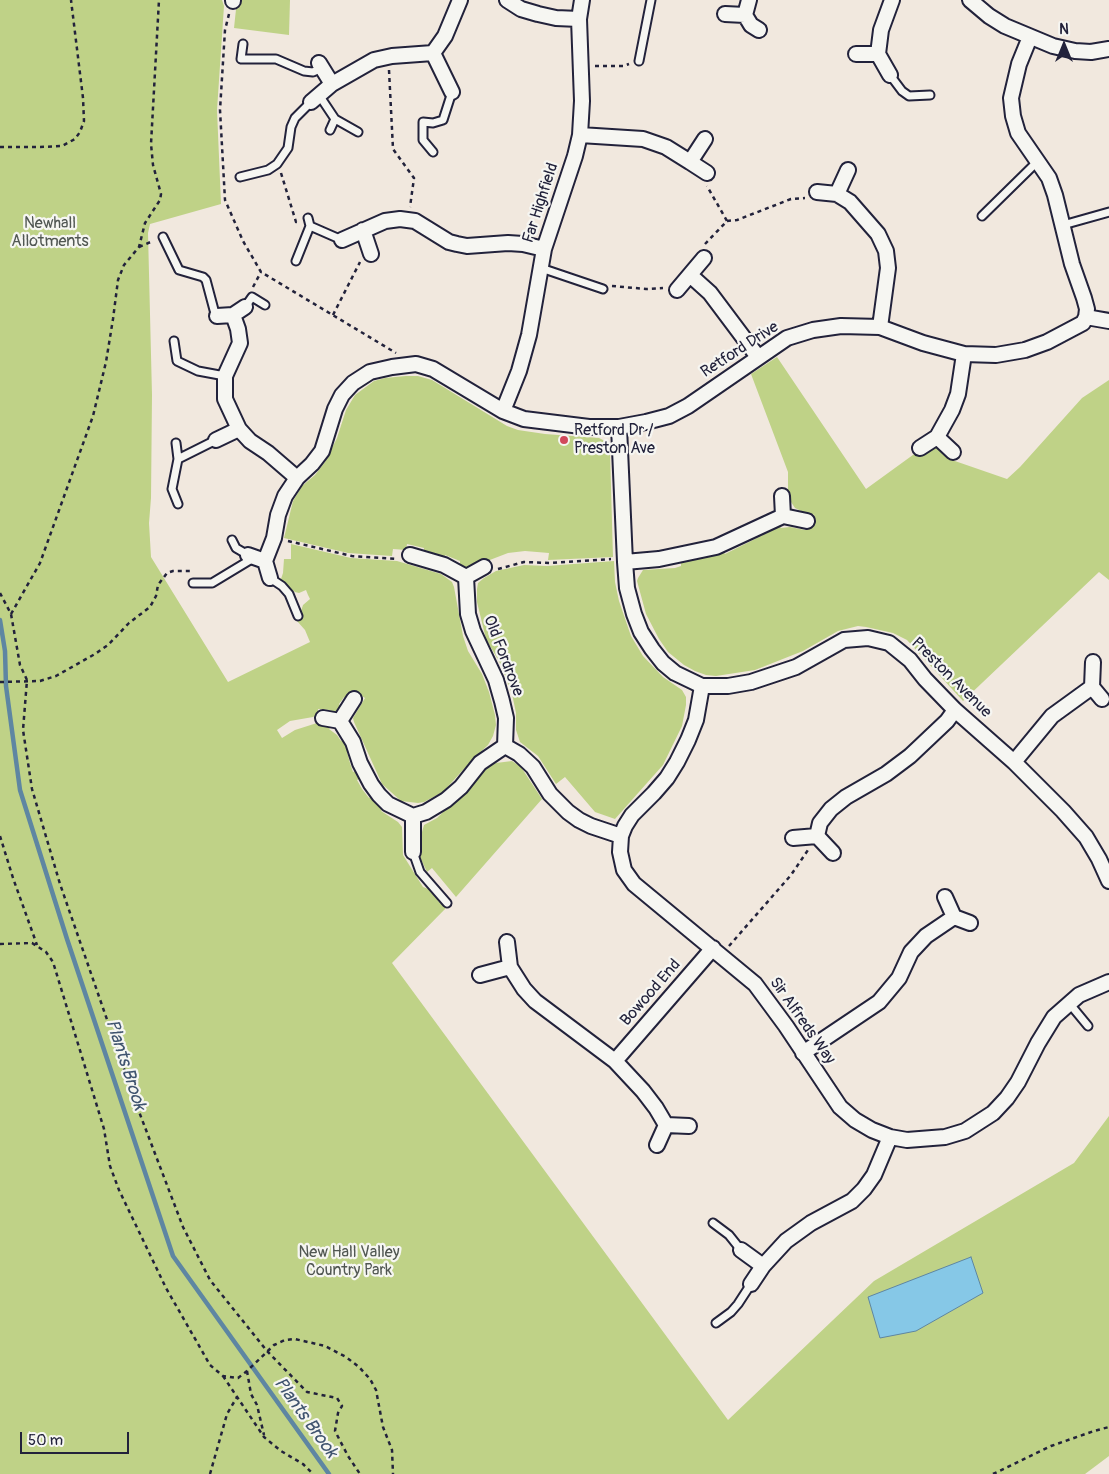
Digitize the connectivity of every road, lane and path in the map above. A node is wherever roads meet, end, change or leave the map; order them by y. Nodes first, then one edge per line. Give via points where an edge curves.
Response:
1 (71, 0) edge
2 (159, 0) edge
3 (233, 0) edge
4 (460, 0) edge
5 (582, 0) edge
6 (651, 0) edge
7 (749, 0) edge
8 (892, 0) edge
9 (509, 1) edge
10 (973, 1) edge
11 (725, 14) dead end
12 (745, 15) junction
13 (579, 18) junction
14 (759, 30) dead end
15 (1030, 37) junction
16 (244, 44) dead end
17 (1109, 49) edge
18 (433, 53) junction
19 (856, 54) dead end
20 (878, 54) junction
21 (388, 57) junction
22 (639, 61) joint
23 (320, 66) joint
24 (592, 66) dead end
25 (890, 76) joint
26 (332, 84) junction
27 (452, 92) joint
28 (930, 95) dead end
29 (315, 98) junction
30 (336, 119) junction
31 (330, 130) dead end
32 (358, 132) dead end
33 (580, 135) junction
34 (705, 139) dead end
35 (0, 147) edge
36 (433, 152) dead end
37 (1038, 161) junction
38 (690, 162) junction
39 (277, 164) junction
40 (848, 170) dead end
41 (707, 172) joint
42 (240, 177) dead end
43 (817, 192) joint
44 (838, 194) junction
45 (1109, 212) edge
46 (982, 216) dead end
47 (308, 218) joint
48 (408, 220) junction
49 (727, 221) junction
50 (1063, 225) junction
51 (310, 226) junction
52 (363, 230) junction
53 (163, 237) joint
54 (342, 240) joint
55 (139, 247) junction
56 (370, 249) joint
57 (544, 249) junction
58 (704, 258) joint
59 (296, 261) dead end
60 (541, 268) junction
61 (690, 275) junction
62 (602, 289) dead end
63 (677, 290) dead end
64 (265, 305) dead end
65 (245, 307) joint
66 (233, 315) junction
67 (218, 316) joint
68 (333, 316) junction
69 (1086, 317) junction
70 (1109, 321) edge
71 (880, 327) junction
72 (174, 341) dead end
73 (964, 354) junction
74 (758, 357) junction
75 (416, 364) junction
76 (225, 376) junction
77 (503, 411) junction
78 (619, 426) junction
79 (239, 429) junction
80 (937, 437) junction
81 (216, 440) joint
82 (176, 443) dead end
83 (920, 448) dead end
84 (953, 452) dead end
85 (178, 459) junction
86 (297, 478) junction
87 (782, 496) dead end
88 (178, 504) dead end
89 (783, 516) junction
90 (807, 521) dead end
91 (274, 538) junction
92 (232, 540) dead end
93 (410, 555) joint
94 (256, 558) junction
95 (625, 562) junction
96 (484, 568) joint
97 (200, 571) dead end
98 (466, 577) junction
99 (270, 578) joint
100 (193, 583) dead end
101 (0, 593) edge
102 (11, 614) junction
103 (298, 616) dead end
104 (1093, 662) dead end
105 (27, 680) junction
106 (0, 682) edge
107 (702, 686) junction
108 (1092, 688) junction
109 (354, 699) dead end
110 (1102, 699) dead end
111 (955, 710) junction
112 (322, 718) dead end
113 (340, 721) junction
114 (505, 746) junction
115 (1014, 762) junction
116 (413, 816) junction
117 (0, 836) edge
118 (622, 836) junction
119 (817, 836) junction
120 (793, 838) dead end
121 (413, 852) joint
122 (833, 853) dead end
123 (1109, 881) edge
124 (946, 897) dead end
125 (447, 903) dead end
126 (954, 917) junction
127 (970, 923) dead end
128 (507, 942) dead end
129 (0, 944) edge
130 (37, 945) junction
131 (717, 952) junction
132 (510, 967) junction
133 (480, 976) dead end
134 (1109, 982) edge
135 (1068, 1003) junction
136 (1088, 1026) dead end
137 (803, 1053) junction
138 (615, 1061) junction
139 (666, 1125) junction
140 (690, 1126) dead end
141 (890, 1137) junction
142 (657, 1145) dead end
143 (713, 1223) dead end
144 (741, 1250) joint
145 (763, 1266) junction
146 (750, 1284) joint
147 (716, 1323) dead end
148 (265, 1352) junction
149 (248, 1370) junction
150 (223, 1376) junction
151 (237, 1397) junction
152 (1109, 1427) edge
153 (264, 1436) junction
154 (210, 1474) edge
155 (313, 1474) edge
156 (360, 1474) edge
157 (393, 1474) edge
158 (993, 1474) edge

1 - 35 path via 83,98 84,121 80,132 75,140 62,146
2 - 55 path via 151,144 161,194 145,223
3 - 68 path via 225,30 220,110 224,200 261,272
4 - 18 street via 445,36
5 - 13 street, Far Highfield
6 - 22 lane
7 - 12 street
8 - 20 street via 881,30
9 - 13 street via 538,14
10 - 15 street via 989,16
11 - 12 street
12 - 14 street
13 - 33 street, Far Highfield
15 - 17 street via 1074,51
15 - 37 street via 1011,98 1018,133
16 - 23 lane via 240,59 276,59 312,72
18 - 21 street
18 - 27 street
19 - 20 street
20 - 25 street
21 - 26 street via 374,60
21 - 48 path via 392,149 414,178
22 - 24 path via 623,66
23 - 26 street
25 - 28 lane via 908,96
26 - 29 street
27 - 36 lane via 443,120 423,122 423,140
29 - 30 lane
29 - 39 lane via 296,118 291,127 288,148
30 - 31 lane
30 - 32 lane
33 - 38 street via 643,139 666,147
33 - 57 street, Far Highfield
34 - 38 street
37 - 46 lane
37 - 50 street via 1049,178
38 - 41 street
39 - 42 lane via 268,170
39 - 47 path via 296,222
40 - 44 street
41 - 49 path via 705,182
43 - 44 street
43 - 49 path via 810,198 790,199
44 - 71 street via 860,212 878,234 886,251 888,280
45 - 50 lane
47 - 51 lane
48 - 52 street via 385,221
48 - 57 street via 457,244 508,243
49 - 58 path via 699,251
50 - 69 street via 1087,309
51 - 54 lane
51 - 59 lane
52 - 54 street
52 - 56 street
53 - 55 path
53 - 67 lane via 179,270 206,280
55 - 102 path via 124,265 118,280 106,362 77,461 40,563
56 - 68 path
57 - 60 street, Far Highfield
58 - 61 street
60 - 62 lane
60 - 77 street, Far Highfield via 529,335
61 - 63 street
61 - 74 street via 710,292
64 - 65 lane via 252,297
65 - 66 street
66 - 67 street
66 - 76 street via 240,344
68 - 75 path
69 - 70 street
69 - 73 street, Retford Drive via 1073,329 1025,350 996,355
71 - 73 street, Retford Drive
71 - 74 street, Retford Drive via 841,326 813,330 787,338
72 - 76 lane via 177,361 198,371
73 - 80 street via 958,394
74 - 78 street, Retford Drive via 669,416
75 - 77 street, Retford Drive via 433,369
75 - 86 street via 370,372 353,383 335,409 322,451
76 - 79 street via 225,399
77 - 78 street, Retford Drive via 545,423
78 - 95 street, Preston Avenue
79 - 81 street
79 - 86 street
80 - 83 street
80 - 84 street
81 - 85 lane
82 - 85 lane
85 - 88 lane via 172,489
86 - 91 street via 285,496
87 - 89 street
89 - 90 street
89 - 95 street via 716,548
91 - 93 path via 352,556 405,560
91 - 94 street
92 - 94 lane via 236,548
93 - 98 street via 444,565
94 - 99 street
94 - 100 lane via 212,583
95 - 96 path via 613,559 524,562 493,570
95 - 107 street, Preston Avenue via 634,614 652,649 675,673
96 - 98 street
97 - 105 path via 167,573 158,585 150,607 129,622 108,645 56,676 40,681
98 - 114 street, Old Fordrove via 468,614 473,632 493,672 506,718
99 - 103 lane via 289,594
101 - 102 path
102 - 105 path via 20,666
104 - 108 street
105 - 106 path
105 - 148 path via 23,730 32,789 60,884 138,1109 183,1227 210,1280
107 - 111 street, Preston Avenue via 750,682 796,667 844,640 868,638 889,643 898,649
107 - 118 street, Sir Alfreds Way via 696,720 677,762 667,778 632,815
108 - 110 street
108 - 115 street via 1052,716
109 - 113 street
111 - 115 street, Preston Avenue
111 - 119 street via 910,756 832,809 820,823
112 - 113 street
113 - 116 street via 379,795 388,804
114 - 116 street via 480,763 446,800
114 - 118 street via 533,767 550,794 568,812 591,826
115 - 123 street, Preston Avenue via 1086,837
116 - 121 street
117 - 130 path
118 - 131 street, Sir Alfreds Way via 620,852 624,870 634,884
119 - 120 street
119 - 122 street
119 - 131 path via 791,874
121 - 125 lane via 420,872
124 - 126 street
126 - 127 street
126 - 137 street via 926,936 911,952 899,978 878,1002
128 - 132 street
129 - 130 path
130 - 150 path via 53,962 119,1190 166,1288 210,1365
131 - 137 street, Sir Alfreds Way via 743,972 765,996
131 - 138 street, Bowood End
132 - 133 street
132 - 138 street via 535,1000
134 - 135 street, Sir Alfreds Way
135 - 136 lane
135 - 141 street, Sir Alfreds Way via 1054,1017 1018,1082 993,1113 965,1131 945,1137 924,1140
137 - 141 street, Sir Alfreds Way via 840,1107 864,1125
138 - 139 street via 656,1108
139 - 140 street
139 - 142 street
141 - 145 street via 874,1175 864,1189 852,1201 786,1241
143 - 144 lane
144 - 145 street
145 - 146 street
146 - 147 lane via 738,1304
148 - 149 path
148 - 156 path via 307,1392 337,1398 342,1406 336,1430
148 - 157 path via 285,1340 304,1340 325,1346 359,1367 376,1390 383,1427 392,1450
149 - 150 path via 238,1378
149 - 153 path via 251,1394
150 - 151 path
151 - 153 path
151 - 154 path via 227,1414
152 - 158 path via 1051,1446
153 - 155 path

